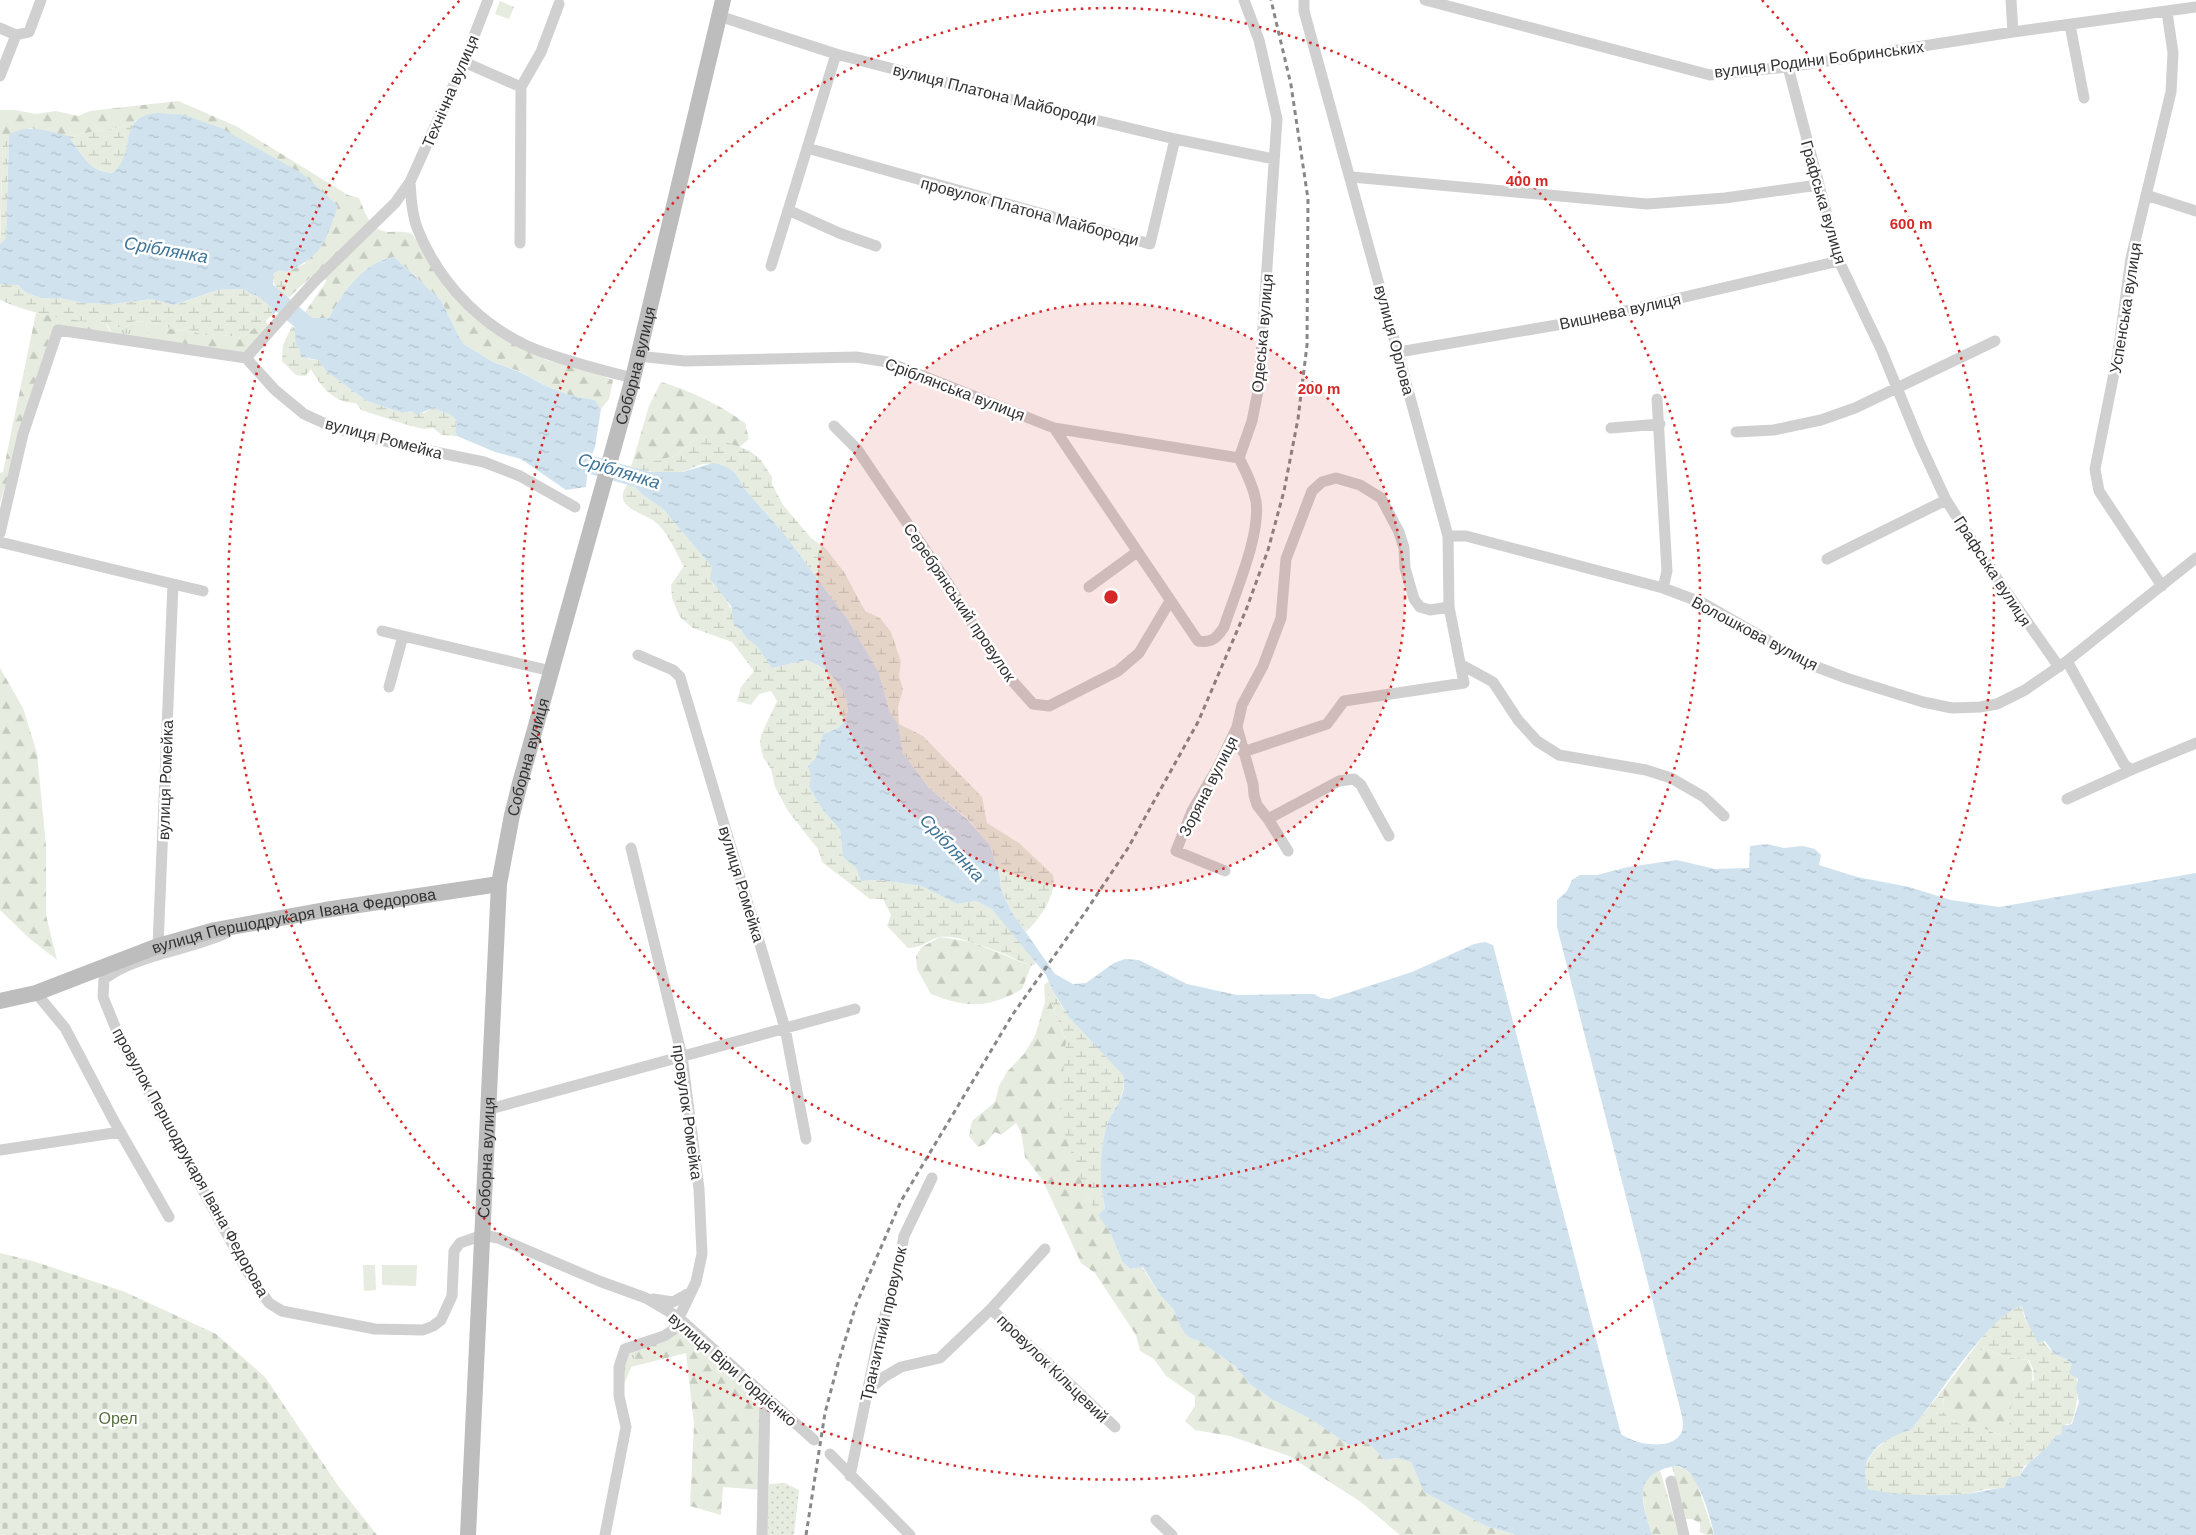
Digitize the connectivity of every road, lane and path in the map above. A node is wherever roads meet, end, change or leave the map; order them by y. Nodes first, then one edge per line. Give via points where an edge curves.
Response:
1 (41, 0) edge
2 (488, 0) edge
3 (1244, 0) edge
4 (1304, 0) edge
5 (1425, 0) edge
6 (2010, 0) edge
7 (558, 4) dead end
8 (2196, 7) edge
9 (721, 8) edge
10 (2167, 12) junction
11 (2070, 25) junction
12 (0, 28) edge
13 (2013, 32) junction
14 (16, 35) junction
15 (836, 54) junction
16 (464, 62) junction
17 (1788, 67) junction
18 (1, 72) edge
19 (521, 87) junction
20 (2084, 98) dead end
21 (1175, 139) junction
22 (807, 148) junction
23 (1274, 159) junction
24 (1352, 178) junction
25 (410, 182) junction
26 (1818, 185) junction
27 (2146, 195) junction
28 (788, 210) junction
29 (2196, 211) edge
30 (520, 244) dead end
31 (876, 246) dead end
32 (1839, 261) junction
33 (771, 266) dead end
34 (1995, 341) dead end
35 (1399, 352) junction
36 (638, 356) junction
37 (246, 358) junction
38 (633, 378) junction
39 (1898, 388) junction
40 (1657, 399) dead end
41 (1660, 424) junction
42 (834, 426) dead end
43 (1054, 428) junction
44 (1611, 428) dead end
45 (1736, 432) dead end
46 (1239, 458) junction
47 (1946, 500) junction
48 (575, 507) dead end
49 (0, 533) edge
50 (1448, 536) junction
51 (0, 542) edge
52 (1136, 552) junction
53 (2196, 558) edge
54 (1827, 559) dead end
55 (173, 584) junction
56 (1089, 586) dead end
57 (2162, 586) junction
58 (1663, 588) junction
59 (203, 591) dead end
60 (1170, 601) junction
61 (1449, 607) junction
62 (382, 631) dead end
63 (403, 636) junction
64 (638, 655) dead end
65 (1460, 664) junction
66 (2063, 664) junction
67 (551, 671) junction
68 (1464, 683) joint
69 (389, 687) dead end
70 (1237, 727) junction
71 (2196, 743) edge
72 (1243, 752) junction
73 (2131, 770) junction
74 (2067, 798) dead end
75 (1724, 816) dead end
76 (1268, 819) junction
77 (1388, 836) dead end
78 (631, 848) dead end
79 (1288, 851) dead end
80 (1225, 871) dead end
81 (500, 884) junction
82 (243, 925) junction
83 (158, 946) junction
84 (40, 992) junction
85 (0, 1001) edge
86 (855, 1009) dead end
87 (785, 1028) junction
88 (682, 1056) junction
89 (490, 1109) junction
90 (120, 1132) junction
91 (806, 1139) dead end
92 (0, 1150) edge
93 (932, 1178) dead end
94 (169, 1217) dead end
95 (483, 1235) junction
96 (1045, 1249) dead end
97 (691, 1291) junction
98 (646, 1298) junction
99 (991, 1309) junction
100 (678, 1318) junction
101 (866, 1391) junction
102 (765, 1398) junction
103 (1115, 1427) dead end
104 (814, 1440) dead end
105 (830, 1454) dead end
106 (850, 1476) junction
107 (1671, 1481) dead end
108 (1156, 1520) dead end
109 (469, 1534) edge
110 (605, 1535) edge
111 (762, 1535) edge
112 (910, 1535) edge
113 (1172, 1535) edge
114 (1684, 1535) edge

1 - 14 street via 29,32
2 - 16 street, Технічна вулиця
3 - 23 street, Одеська вулиця via 1259,40 1277,119
4 - 24 street, вулиця Орлова via 1304,11
5 - 17 street, вулиця Родини Бобринських via 1710,75
6 - 13 street
7 - 19 street via 541,52
8 - 10 street, вулиця Родини Бобринських
9 - 15 street, вулиця Платона Майбороди
9 - 36 main road, Соборна вулиця
10 - 11 street, вулиця Родини Бобринських
10 - 27 street, Успенська вулиця via 2173,53 2171,92
11 - 13 street, вулиця Родини Бобринських
11 - 20 street
12 - 14 street
13 - 17 street, вулиця Родини Бобринських
14 - 18 street
15 - 21 street, вулиця Платона Майбороди
15 - 22 street
16 - 19 street
16 - 25 street, Технічна вулиця
17 - 26 street, Графська вулиця
19 - 30 street
21 - 22 street, провулок Платона Майбороди via 1150,244
21 - 23 street, вулиця Платона Майбороди
22 - 28 street
23 - 46 street, Одеська вулиця via 1259,386
24 - 26 street via 1647,204 1726,198
24 - 35 street, вулиця Орлова
25 - 37 street, Технічна вулиця via 395,202 314,282
25 - 38 street via 418,230 438,269 466,305 501,331 544,353
26 - 32 street, Графська вулиця
27 - 29 street
27 - 57 street, Успенська вулиця via 2095,469 2099,491
28 - 31 street
28 - 33 street
32 - 35 street, Вишнева вулиця via 1586,320
32 - 39 street, Графська вулиця
34 - 39 street
35 - 50 street, вулиця Орлова
36 - 38 main road, Соборна вулиця
36 - 43 street, Сріблянська вулиця via 685,362 864,358 888,362
37 - 48 street, вулиця Ромейка via 275,390 304,414 335,428 484,462 520,476
37 - 49 street via 58,330 23,434
38 - 67 main road, Соборна вулиця
39 - 45 street via 1821,420 1774,430
39 - 47 street, Графська вулиця
40 - 41 street
41 - 44 street
41 - 58 street via 1667,571
42 - 60 street, Серебрянський провулок via 857,449 1008,676 1033,704 1049,706 1118,671 1139,653
43 - 46 street, Сріблянська вулиця
43 - 52 street
46 - 60 street via 1256,503 1255,532 1224,627 1217,638 1198,641
47 - 54 street
47 - 66 street, Графська вулиця via 1991,570
50 - 58 street, Волошкова вулиця via 1466,536
50 - 61 street, вулиця Орлова
51 - 55 street
52 - 56 street
52 - 60 street
53 - 57 street, Волошкова вулиця
55 - 59 street
55 - 83 street, вулиця Ромейка
57 - 66 street, Волошкова вулиця
58 - 66 street, Волошкова вулиця via 1702,603 1809,664 1923,702 1952,708 1997,704
61 - 65 street, вулиця Орлова
61 - 70 street, Зоряна вулиця via 1430,610 1420,607 1414,599 1405,568 1402,540 1381,498 1360,485 1344,480 1336,478 1322,482 1312,491 1291,543 1286,559 1281,618 1263,666 1242,705
62 - 63 street
63 - 67 street
63 - 69 street
64 - 87 street, вулиця Ромейка via 674,670 680,677
65 - 68 street, вулиця Орлова
65 - 75 street via 1493,682 1518,720 1537,741 1559,755 1646,770 1671,778 1704,797
66 - 73 street, Графська вулиця via 2124,764
67 - 81 main road, Соборна вулиця via 512,815
68 - 72 street, Зоряна вулиця via 1344,701 1326,724
70 - 72 street, Зоряна вулиця
70 - 80 street, Зоряна вулиця via 1192,811 1176,852
71 - 73 street
72 - 76 street, Зоряна вулиця via 1254,795
73 - 74 street
76 - 77 street via 1340,780 1354,779 1361,785
76 - 79 street, Зоряна вулиця
78 - 88 street, провулок Ромейка
81 - 82 main road, вулиця Першодрукаря Івана Федорова
81 - 89 main road, Соборна вулиця
82 - 83 main road, вулиця Першодрукаря Івана Федорова
82 - 95 street, провулок Першодрукаря Івана Федорова via 204,943 117,970 104,979 103,997 120,1039 249,1274 269,1303 282,1311 375,1329 423,1330 440,1320 452,1296 454,1251 460,1243
83 - 84 main road, вулиця Першодрукаря Івана Федорова
84 - 85 main road
84 - 90 street via 65,1028
86 - 87 street
87 - 88 street
87 - 91 street, вулиця Ромейка
88 - 89 street
88 - 97 street, провулок Ромейка via 701,1224 702,1254
89 - 95 main road, Соборна вулиця
90 - 92 street
90 - 94 street
93 - 101 street, Транзитний провулок via 904,1236
95 - 98 street, вулиця Віри Гордієнко via 498,1238
95 - 109 main road, Соборна вулиця
96 - 99 street, провулок Кільцевий
97 - 98 street via 673,1302
97 - 100 street, провулок Ромейка
98 - 100 street, вулиця Віри Гордієнко
99 - 101 street, провулок Кільцевий via 940,1358 901,1367
99 - 103 street, провулок Кільцевий
100 - 102 street, вулиця Віри Гордієнко
100 - 110 street, провулок Ромейка via 670,1333 625,1349 619,1367 619,1396 626,1427
101 - 106 street, Транзитний провулок
102 - 104 street, вулиця Віри Гордієнко
102 - 111 street
105 - 106 street
106 - 112 street
107 - 114 street
108 - 113 street

